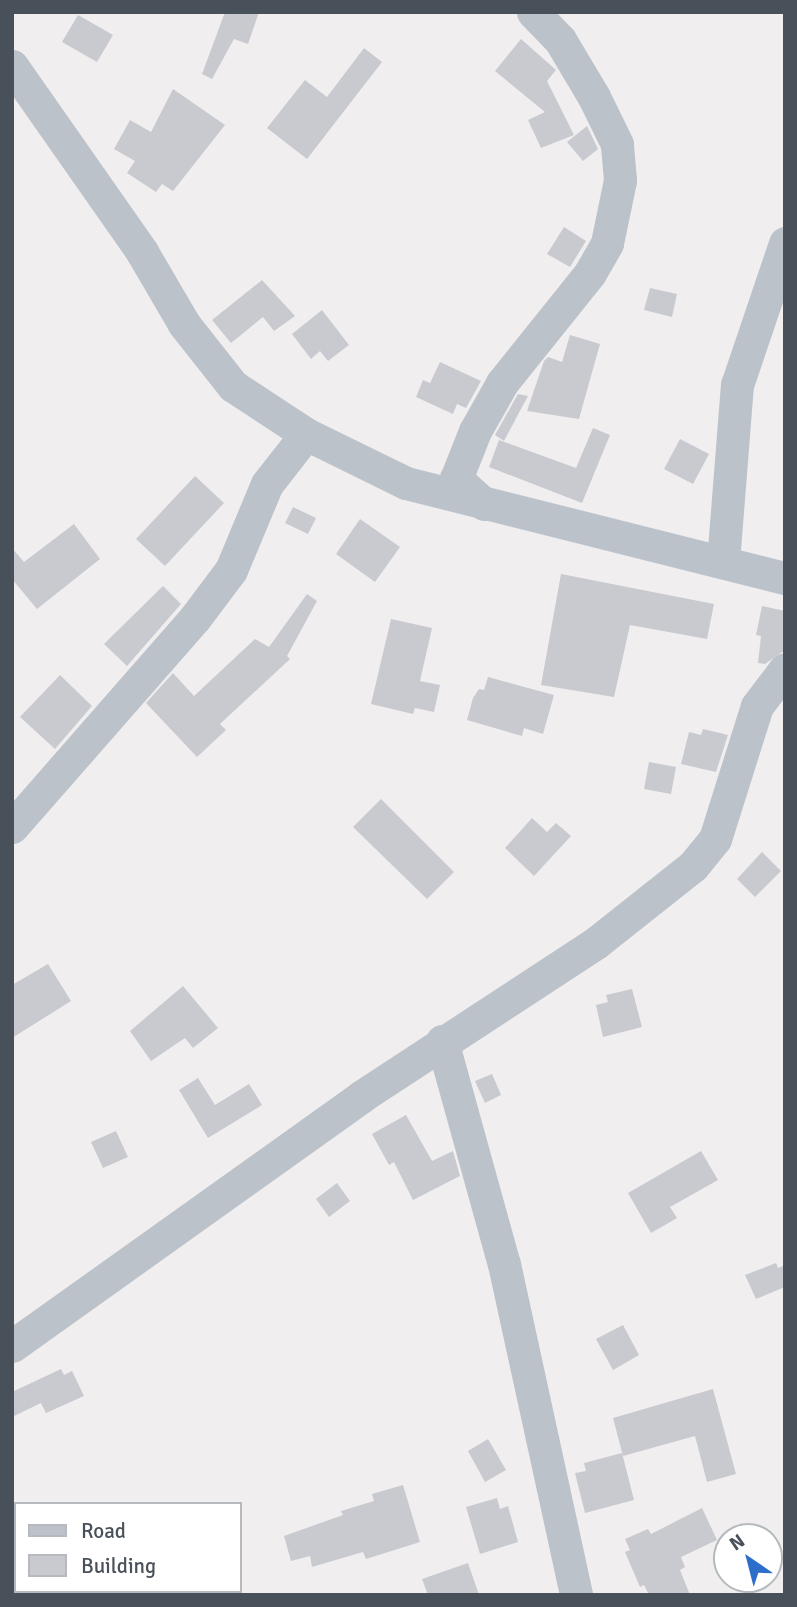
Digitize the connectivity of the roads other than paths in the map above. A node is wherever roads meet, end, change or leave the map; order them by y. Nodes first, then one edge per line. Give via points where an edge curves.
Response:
1 (533, 12) edge
2 (12, 65) edge
3 (785, 243) edge
4 (306, 434) junction
5 (486, 505) junction
6 (723, 562) junction
7 (785, 578) edge
8 (785, 669) edge
9 (12, 827) edge
10 (442, 1041) junction
11 (12, 1346) edge
12 (576, 1595) edge

1 - 5 street via 559,40 594,97 617,144 620,180 607,243 590,273 502,383 475,431 456,479
2 - 4 street via 142,253 184,324 225,376
3 - 6 street via 737,385
4 - 5 street via 406,483
4 - 9 street via 267,484 231,570 195,618
5 - 6 street
6 - 7 street
8 - 10 street via 757,706 715,839 693,866 597,942
10 - 11 street
10 - 12 street via 504,1264

